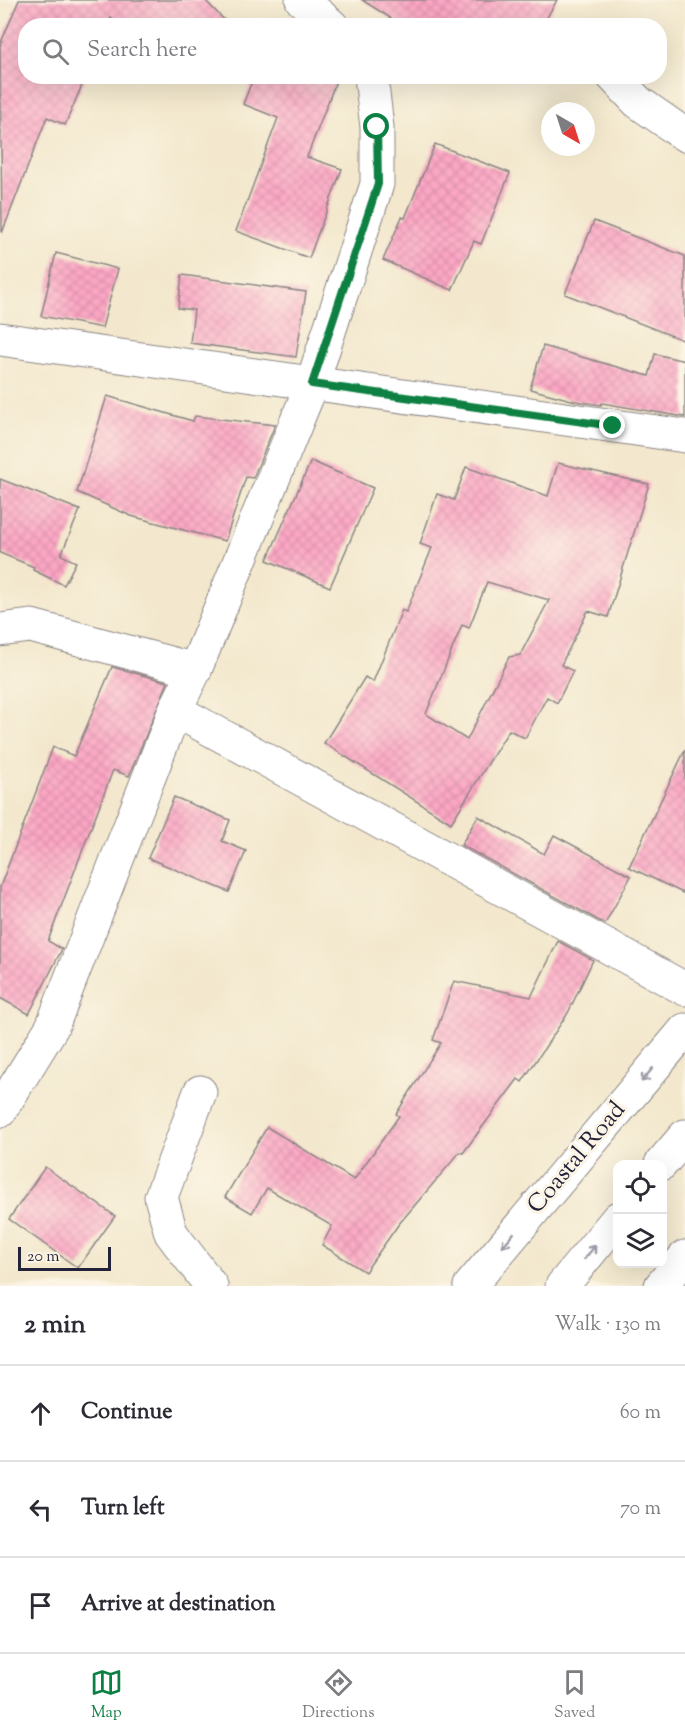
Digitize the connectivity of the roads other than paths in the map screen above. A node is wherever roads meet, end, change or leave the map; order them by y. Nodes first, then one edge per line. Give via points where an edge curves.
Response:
1 (302, 0) edge
2 (323, 18) edge
3 (372, 84) edge
4 (621, 84) edge
5 (685, 135) edge
6 (0, 339) edge
7 (312, 384) junction
8 (685, 436) edge
9 (0, 630) edge
10 (195, 669) junction
11 (175, 710) junction
12 (685, 988) edge
13 (685, 1030) edge
14 (200, 1092) dead end
15 (0, 1111) edge
16 (685, 1136) edge
17 (664, 1160) edge
18 (613, 1224) edge
19 (685, 1257) edge
20 (211, 1286) edge
21 (470, 1286) edge
22 (562, 1286) edge
23 (661, 1286) edge

1 - 2 main road
3 - 7 main road via 378,184
4 - 5 main road
6 - 7 main road
7 - 8 main road
7 - 10 main road
9 - 10 main road via 31,626
10 - 11 main road
11 - 12 main road
11 - 15 main road via 52,1027
13 -> 21 main road, Coastal Road
14 - 20 main road via 161,1197 171,1233
16 - 17 main road
22 -> 18 main road
19 - 23 main road

